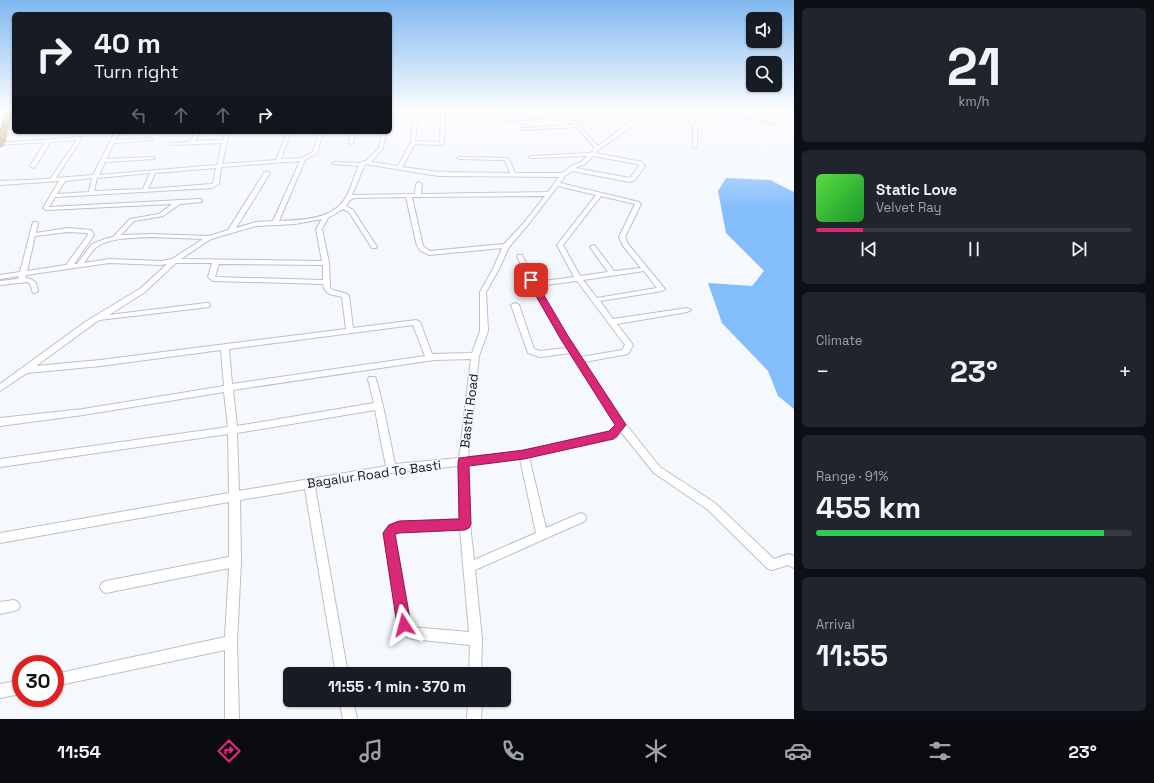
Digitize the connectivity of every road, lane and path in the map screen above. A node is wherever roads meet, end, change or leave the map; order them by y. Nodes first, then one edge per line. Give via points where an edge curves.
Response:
1 (113, 142) edge
2 (413, 142) edge
3 (23, 143) edge
4 (47, 143) edge
5 (77, 143) edge
6 (192, 143) joint
7 (199, 143) edge
8 (225, 143) edge
9 (285, 143) edge
10 (318, 143) edge
11 (383, 143) edge
12 (421, 143) edge
13 (442, 143) edge
14 (593, 143) edge
15 (606, 143) edge
16 (695, 143) edge
17 (172, 144) dead end
18 (0, 145) edge
19 (695, 147) dead end
20 (598, 148) junction
21 (591, 154) junction
22 (531, 157) dead end
23 (153, 158) dead end
24 (459, 158) dead end
25 (303, 159) junction
26 (103, 161) junction
27 (278, 161) junction
28 (334, 162) dead end
29 (368, 162) junction
30 (362, 165) junction
31 (33, 166) dead end
32 (219, 166) junction
33 (399, 168) junction
34 (570, 169) junction
35 (153, 172) junction
36 (267, 174) dead end
37 (513, 175) junction
38 (563, 175) junction
39 (94, 177) junction
40 (63, 179) junction
41 (52, 180) junction
42 (0, 183) edge
43 (419, 184) dead end
44 (557, 184) junction
45 (145, 191) junction
46 (91, 193) junction
47 (550, 194) junction
48 (600, 194) junction
49 (53, 196) junction
50 (409, 196) junction
51 (418, 196) junction
52 (348, 199) junction
53 (200, 200) dead end
54 (179, 202) junction
55 (342, 207) junction
56 (326, 217) junction
57 (35, 223) dead end
58 (276, 223) junction
59 (231, 231) junction
60 (32, 235) junction
61 (115, 238) junction
62 (209, 238) junction
63 (506, 246) junction
64 (374, 247) dead end
65 (593, 247) dead end
66 (520, 256) dead end
67 (174, 262) junction
68 (216, 262) junction
69 (326, 263) junction
70 (78, 265) junction
71 (69, 266) junction
72 (646, 269) junction
73 (612, 273) junction
74 (0, 277) edge
75 (21, 277) junction
76 (578, 278) junction
77 (327, 282) junction
78 (0, 283) edge
79 (534, 285) junction
80 (34, 291) dead end
81 (595, 300) junction
82 (206, 305) dead end
83 (515, 305) dead end
84 (687, 310) dead end
85 (98, 318) junction
86 (611, 322) junction
87 (350, 330) junction
88 (225, 346) junction
89 (572, 350) junction
90 (475, 356) junction
91 (434, 357) junction
92 (579, 360) junction
93 (26, 370) junction
94 (372, 379) dead end
95 (0, 388) edge
96 (228, 388) junction
97 (379, 406) junction
98 (0, 422) edge
99 (621, 425) junction
100 (232, 430) junction
101 (524, 455) junction
102 (0, 462) edge
103 (463, 462) junction
104 (391, 469) junction
105 (309, 483) junction
106 (234, 496) junction
107 (581, 518) dead end
108 (465, 524) junction
109 (542, 535) junction
110 (0, 538) edge
111 (235, 560) junction
112 (794, 563) edge
113 (470, 567) junction
114 (106, 587) dead end
115 (14, 606) dead end
116 (0, 608) edge
117 (476, 639) junction
118 (231, 642) junction
119 (341, 667) edge
120 (475, 667) edge
121 (64, 678) edge
122 (12, 689) edge
123 (0, 691) edge
124 (347, 707) edge
125 (475, 707) edge
126 (232, 719) edge
127 (350, 719) edge
128 (474, 719) edge

1 - 26 street
2 - 33 street
3 - 18 street
4 - 31 street
5 - 41 street
6 - 7 street
6 - 17 street
8 - 32 street
9 - 27 street
10 - 25 street via 315,154
11 - 29 street via 382,148
12 - 13 street
14 - 20 street
15 - 20 street, Basthi Road
16 - 19 street
20 - 21 street, Basthi Road
21 - 22 street
21 - 34 street, Basthi Road via 583,163
21 - 34 street via 640,163 642,166 630,180
23 - 26 street
24 - 37 street via 507,160
25 - 27 street
25 - 58 street
26 - 39 street
27 - 32 street
28 - 30 street
29 - 30 street
29 - 33 street
30 - 52 street
32 - 35 street
32 - 45 street via 214,185
33 - 37 street via 439,174
34 - 38 street, Basthi Road
35 - 39 street
35 - 45 street
36 - 59 street
37 - 38 street
38 - 44 street, Basthi Road
39 - 40 street
39 - 46 street
40 - 41 street
40 - 49 street
41 - 42 street
43 - 51 street
44 - 47 street, Basthi Road
44 - 48 street
45 - 46 street
46 - 49 street
47 - 51 street
47 - 63 street, Basthi Road
48 - 72 street via 638,204 622,237 625,245
48 - 76 street via 560,243
49 - 54 street via 46,208 48,209
50 - 51 street
50 - 52 street via 354,196
50 - 63 street via 423,250 429,253
52 - 55 street
53 - 54 street
54 - 61 street via 161,215 132,220
55 - 56 street
55 - 64 street via 351,211
56 - 58 street
56 - 69 street via 319,229
57 - 60 street
58 - 59 street via 256,224
59 - 62 street
60 - 71 street via 68,230 89,231 91,235
60 - 75 street
61 - 62 street
61 - 70 street via 96,245
62 - 67 street
63 - 90 street, Basthi Road via 483,292 484,331
65 - 73 street
66 - 79 street
67 - 68 street
67 - 70 street via 109,261
67 - 85 street via 143,290
68 - 69 street
68 - 77 street via 211,277 213,279
69 - 77 street
70 - 71 street
71 - 75 street
72 - 73 street
72 - 81 street via 662,289
73 - 76 street
74 - 75 street
75 - 78 street
75 - 80 street via 33,282
76 - 79 street
76 - 81 street
77 - 87 street via 328,290 345,296
79 - 89 street
81 - 86 street
82 - 85 street
83 - 89 street via 531,351 540,354
84 - 86 street
85 - 93 street
86 - 92 street via 629,345 625,352
87 - 88 street
87 - 91 street via 416,322 429,357
88 - 93 street
88 - 96 street
89 - 92 street
90 - 91 street
90 - 103 street, Basthi Road
91 - 96 street
92 - 99 street
93 - 95 street
94 - 97 street
96 - 98 street via 83,412
96 - 100 street
97 - 100 street
97 - 104 street
99 - 101 street, Bagalur Road To Basti via 613,434
99 - 112 street via 657,470 711,506 772,565 789,558
100 - 102 street
100 - 106 street
101 - 103 street, Bagalur Road To Basti
101 - 109 street
103 - 104 street, Bagalur Road To Basti
103 - 108 street, Basthi Road
104 - 105 street, Bagalur Road To Basti
105 - 106 street, Bagalur Road To Basti
105 - 119 street
106 - 110 street, Bagalur Road To Basti
106 - 111 street
107 - 109 street
108 - 113 street, Basthi Road
108 - 117 street via 399,527 389,533 407,631
109 - 113 street
111 - 114 street
111 - 118 street
113 - 117 street, Basthi Road
115 - 116 street
117 - 120 street, Basthi Road
118 - 121 street
118 - 126 street
122 - 123 street
124 - 127 street
125 - 128 street

